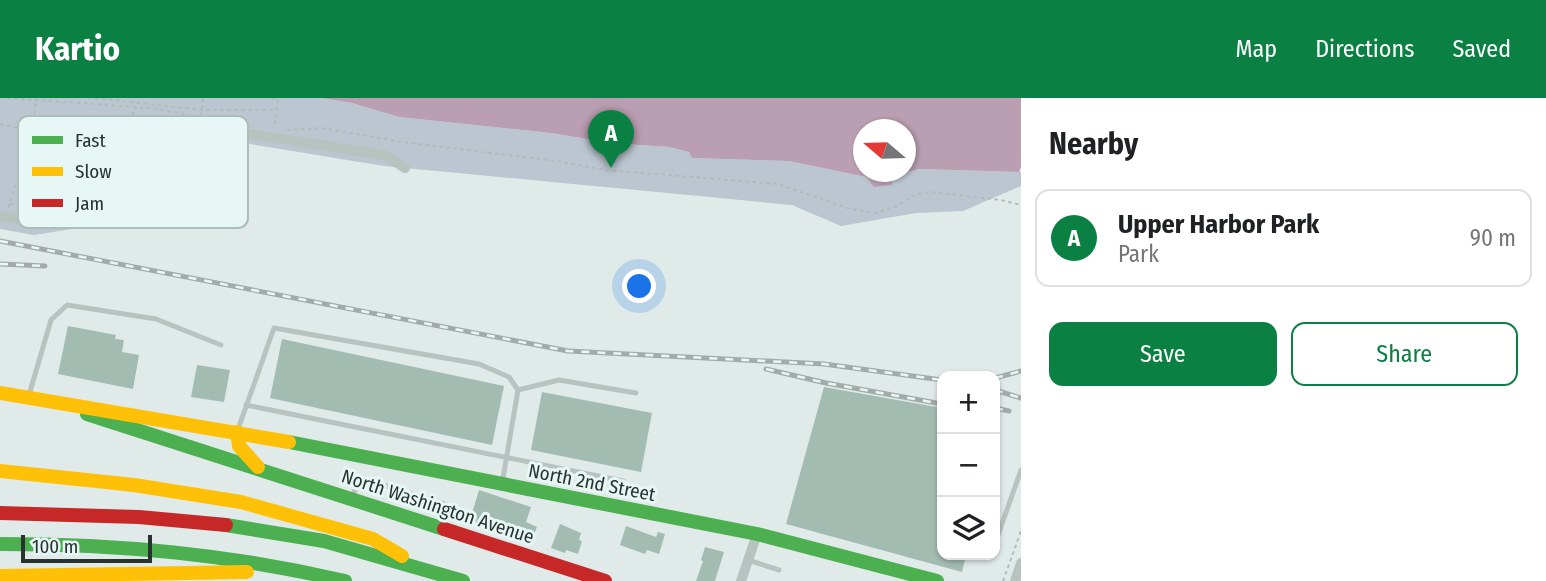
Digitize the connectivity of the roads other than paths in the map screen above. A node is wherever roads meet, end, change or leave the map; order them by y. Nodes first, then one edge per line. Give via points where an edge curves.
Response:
1 (248, 134) edge
2 (405, 168) dead end
3 (221, 345) dead end
4 (518, 390) junction
5 (0, 393) edge
6 (636, 393) dead end
7 (29, 398) junction
8 (56, 402) junction
9 (246, 405) junction
10 (237, 432) junction
11 (506, 457) junction
12 (259, 468) junction
13 (1021, 470) edge
14 (0, 471) edge
15 (623, 481) dead end
16 (502, 484) junction
17 (350, 498) junction
18 (0, 513) edge
19 (442, 528) junction
20 (1000, 529) edge
21 (757, 534) junction
22 (0, 544) edge
23 (748, 560) junction
24 (1021, 563) edge
25 (418, 566) junction
26 (779, 570) dead end
27 (132, 575) junction
28 (0, 576) edge
29 (116, 581) edge
30 (306, 581) edge
31 (345, 581) edge
32 (463, 581) edge
33 (605, 581) edge
34 (741, 581) edge
35 (936, 581) edge
36 (1015, 581) edge

1 - 2 street via 385,155
3 - 7 lane via 156,319 67,305 51,320
4 - 6 lane via 559,380
4 - 9 lane via 509,377 479,364 274,328
4 - 11 lane
5 - 7 main road, North Washington Avenue
7 - 8 main road, North Washington Avenue
8 - 10 main road, North Washington Avenue
8 - 12 main road, North Washington Avenue
9 - 10 lane
9 - 11 lane
10 - 12 main road via 245,456
10 - 16 main road, North 2nd Street
11 - 15 lane
11 - 16 lane
12 - 17 main road, North Washington Avenue
13 - 20 lane
14 - 25 main road via 241,502 373,539
16 - 21 main road, North 2nd Street
17 - 19 main road, North Washington Avenue
17 - 19 lane via 365,481 444,504
18 - 25 main road via 91,515 257,529
19 - 33 main road, North Washington Avenue
21 - 23 street
21 - 35 main road, North 2nd Street
22 - 31 main road via 152,549 258,563
23 - 26 lane
23 - 34 street
24 - 36 street
25 - 32 main road
27 - 28 main road
27 - 29 main road
27 - 30 main road via 234,571

